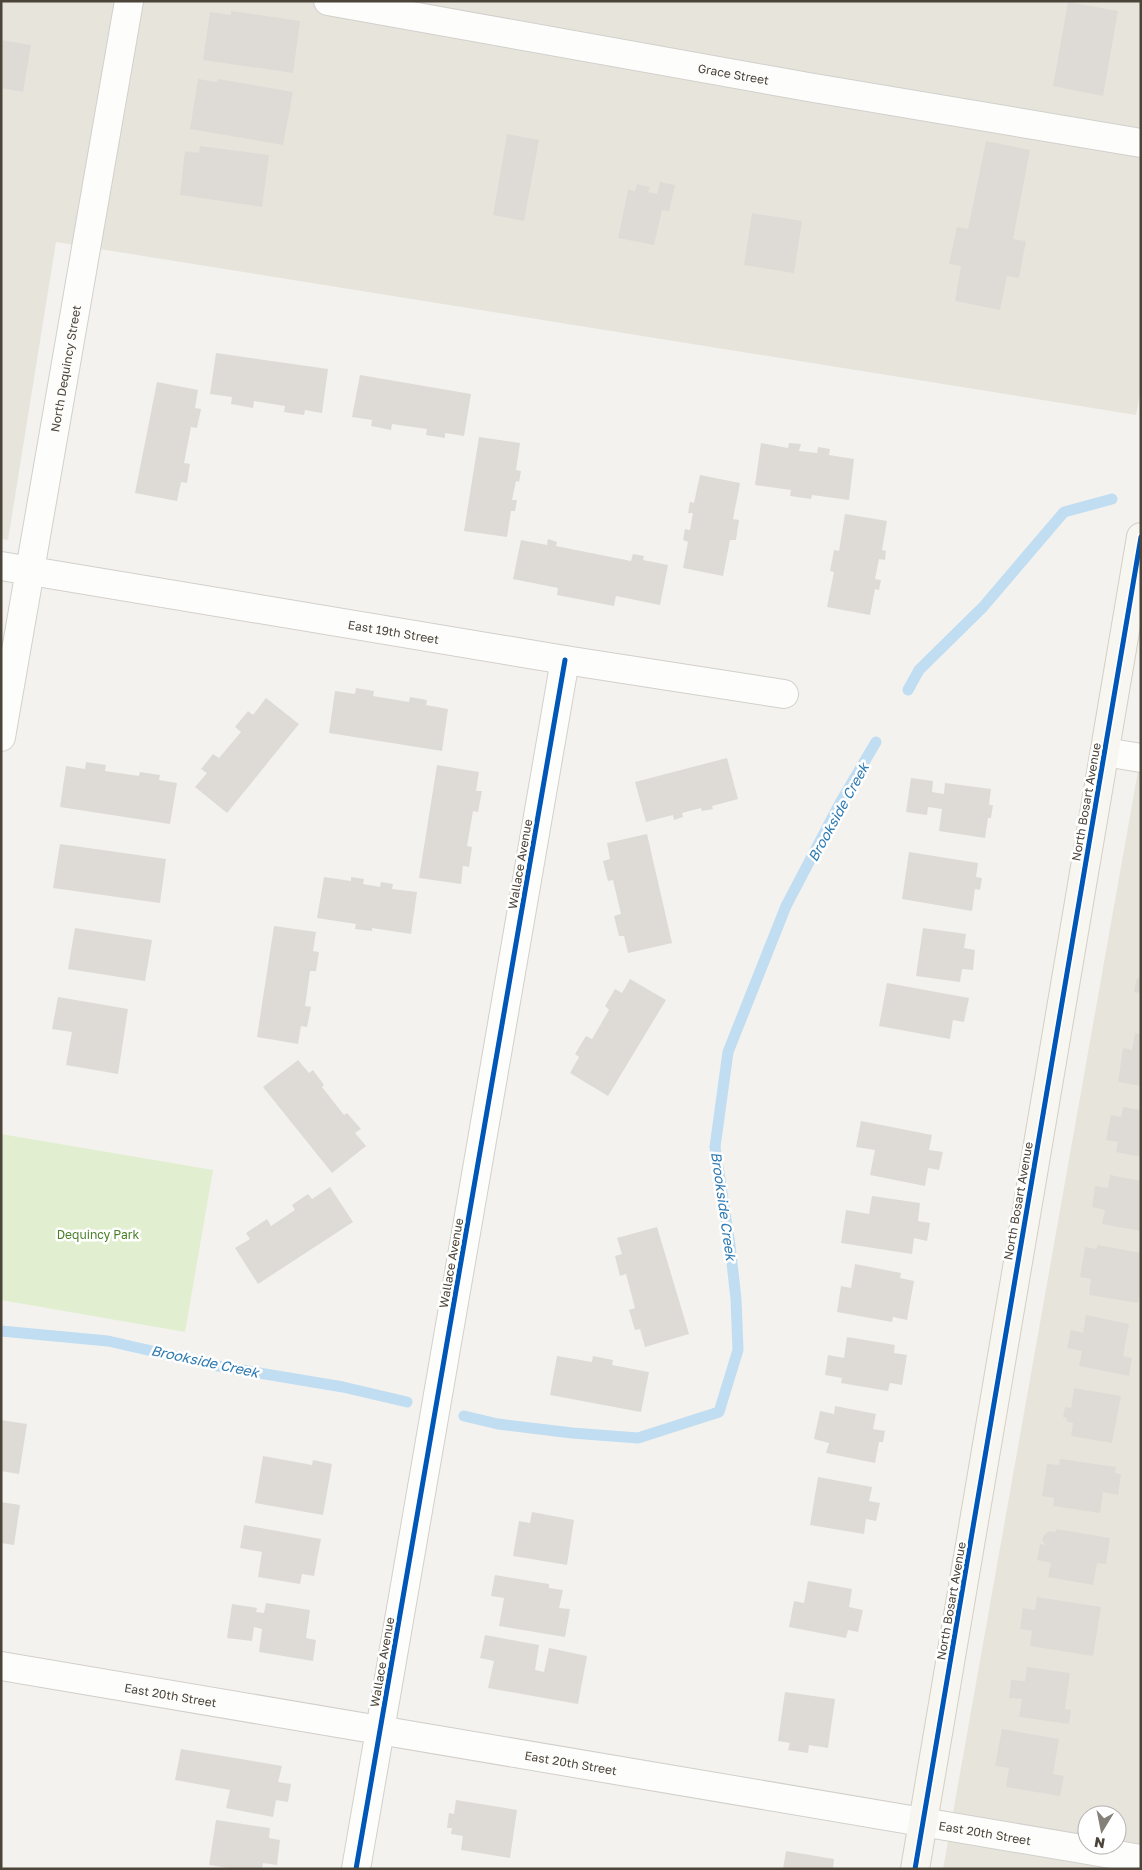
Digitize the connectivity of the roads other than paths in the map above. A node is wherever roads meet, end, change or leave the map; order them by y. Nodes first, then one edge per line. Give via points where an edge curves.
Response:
1 (129, 1) edge
2 (328, 1) edge
3 (1141, 143) edge
4 (1141, 537) edge
5 (1, 566) edge
6 (30, 570) junction
7 (565, 660) junction
8 (784, 694) dead end
9 (1, 737) edge
10 (1104, 752) junction
11 (1141, 758) edge
12 (1, 1666) edge
13 (380, 1731) junction
14 (923, 1822) junction
15 (1141, 1859) edge
16 (356, 1869) edge
17 (915, 1869) edge

1 - 6 street, North Dequincy Street
2 - 3 street, Grace Street
4 - 10 street, North Bosart Avenue
5 - 6 street, East 19th Street
6 - 7 street, East 19th Street
6 - 9 street, North Dequincy Street
7 - 8 street, East 19th Street
7 - 13 street, Wallace Avenue
10 - 11 street
10 - 14 street, North Bosart Avenue
12 - 13 street, East 20th Street
13 - 14 street, East 20th Street
13 - 16 street, Wallace Avenue
14 - 15 street, East 20th Street
14 - 17 street, North Bosart Avenue

